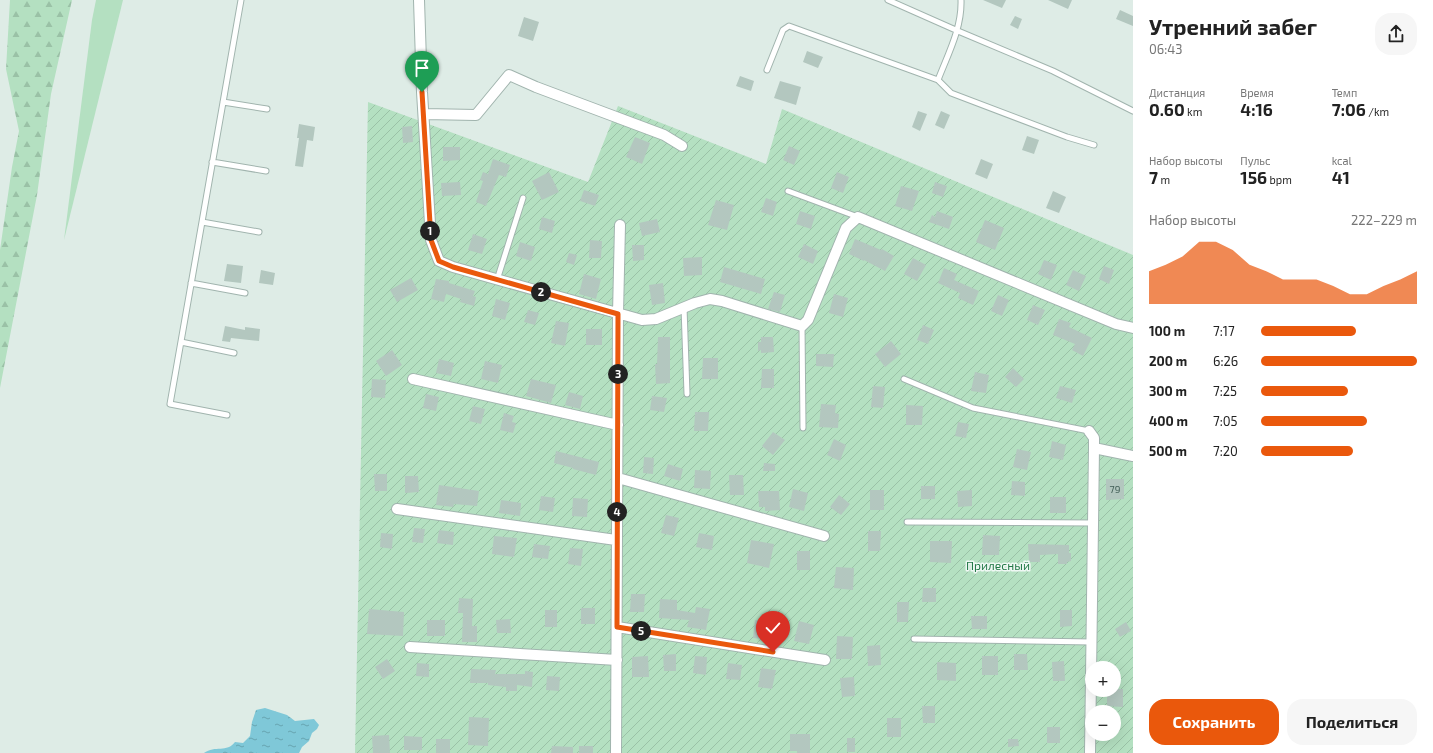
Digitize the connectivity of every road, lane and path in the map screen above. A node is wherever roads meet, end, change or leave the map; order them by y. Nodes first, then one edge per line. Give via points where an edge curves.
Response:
1 (241, 0) edge
2 (419, 0) edge
3 (888, 0) edge
4 (961, 0) edge
5 (958, 31) junction
6 (767, 70) dead end
7 (938, 80) junction
8 (223, 102) junction
9 (267, 109) dead end
10 (1133, 110) edge
11 (424, 114) junction
12 (1094, 145) dead end
13 (682, 146) dead end
14 (212, 162) junction
15 (266, 171) dead end
16 (788, 190) dead end
17 (523, 198) dead end
18 (858, 217) junction
19 (202, 222) junction
20 (620, 225) dead end
21 (258, 232) dead end
22 (497, 280) junction
23 (191, 284) junction
24 (245, 293) dead end
25 (684, 307) junction
26 (618, 314) junction
27 (802, 326) junction
28 (1133, 328) edge
29 (181, 342) junction
30 (234, 353) dead end
31 (413, 379) dead end
32 (904, 379) dead end
33 (687, 394) dead end
34 (227, 415) dead end
35 (618, 425) junction
36 (804, 428) dead end
37 (1089, 430) joint
38 (1094, 448) junction
39 (1133, 456) edge
40 (618, 478) junction
41 (397, 509) dead end
42 (907, 522) dead end
43 (1094, 523) junction
44 (824, 536) dead end
45 (616, 540) junction
46 (617, 627) junction
47 (914, 640) dead end
48 (1092, 642) junction
49 (410, 647) dead end
50 (616, 660) junction
51 (825, 660) dead end
52 (616, 753) edge
53 (1090, 753) edge

1 - 8 lane
2 - 11 street
3 - 5 lane
4 - 5 lane
5 - 7 lane
5 - 10 lane via 1053,71
6 - 7 lane via 783,30 789,26
7 - 12 lane via 951,93
8 - 9 lane
8 - 14 lane
11 - 13 street via 476,115 509,75 664,135
11 - 22 street via 431,240 439,261
14 - 15 lane
14 - 19 lane
16 - 18 lane
17 - 22 lane
18 - 27 street via 846,228 808,320
18 - 28 street via 1116,324
19 - 21 lane
19 - 23 lane
20 - 26 street
22 - 26 street
23 - 24 lane
23 - 29 lane
25 - 26 street via 656,319 642,320
25 - 27 street via 710,299
25 - 33 lane
26 - 35 street
27 - 36 lane
29 - 30 lane
29 - 34 lane via 170,404
31 - 35 street
32 - 37 lane via 973,408
35 - 40 street
37 - 38 street via 1094,438
38 - 39 street
38 - 43 street
40 - 44 street
40 - 45 street
41 - 45 street
42 - 43 lane
43 - 48 street
45 - 46 street
46 - 50 street
46 - 51 street
47 - 48 lane
48 - 53 street
49 - 50 street
50 - 52 street

